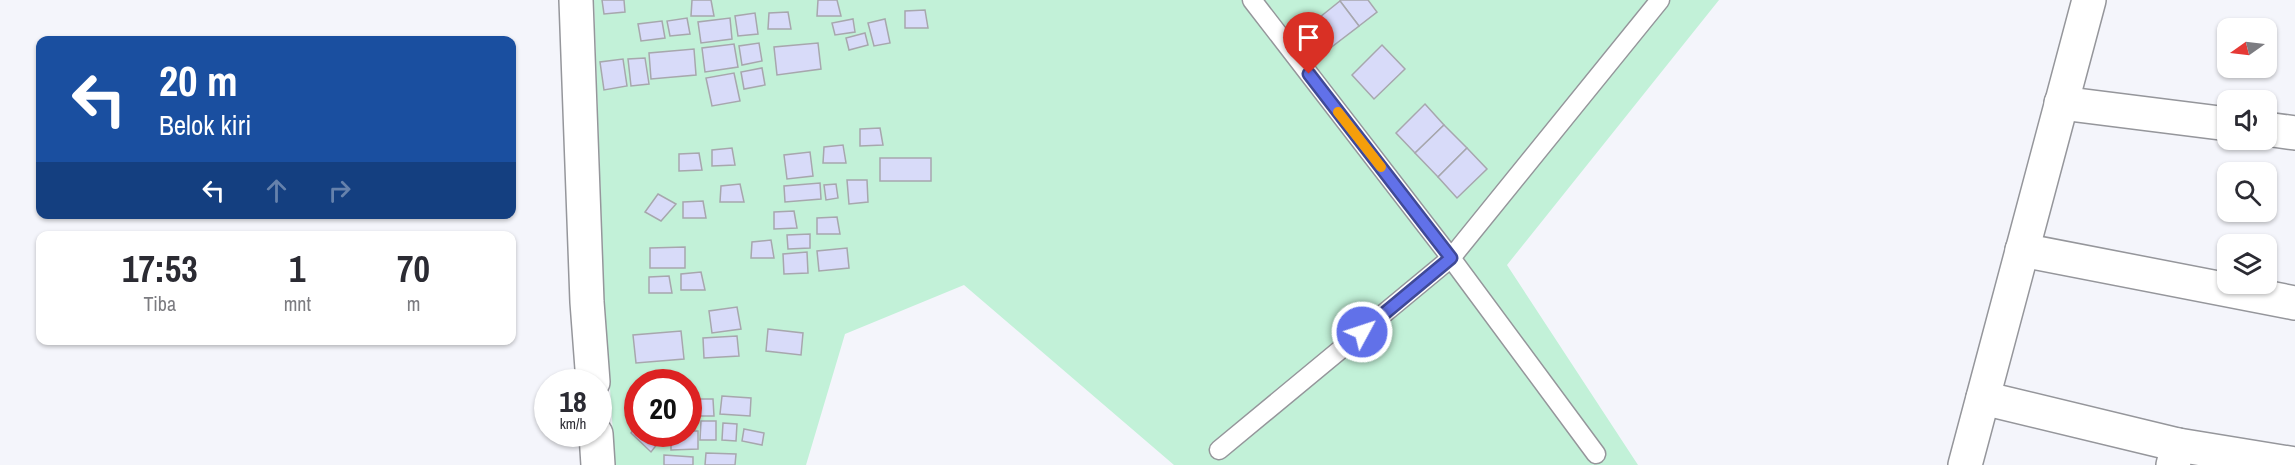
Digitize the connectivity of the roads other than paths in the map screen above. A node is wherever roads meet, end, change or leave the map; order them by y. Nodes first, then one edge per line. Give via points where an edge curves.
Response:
1 (576, 0) edge
2 (1252, 0) edge
3 (1660, 0) edge
4 (2089, 0) edge
5 (2061, 103) junction
6 (2217, 123) edge
7 (2277, 131) edge
8 (2295, 133) edge
9 (2022, 250) junction
10 (1451, 258) junction
11 (2295, 303) edge
12 (592, 369) edge
13 (1983, 398) junction
14 (597, 447) edge
15 (1219, 450) dead end
16 (1596, 454) dead end
17 (2175, 455) edge
18 (2295, 464) edge
19 (598, 465) edge
20 (1965, 465) edge

1 - 12 street
2 - 10 lane
3 - 10 lane
4 - 5 street
5 - 6 street
5 - 9 street
7 - 8 street
9 - 11 street
9 - 13 street
10 - 15 lane
10 - 16 lane
13 - 17 street
13 - 20 street
14 - 19 street
17 - 18 street

